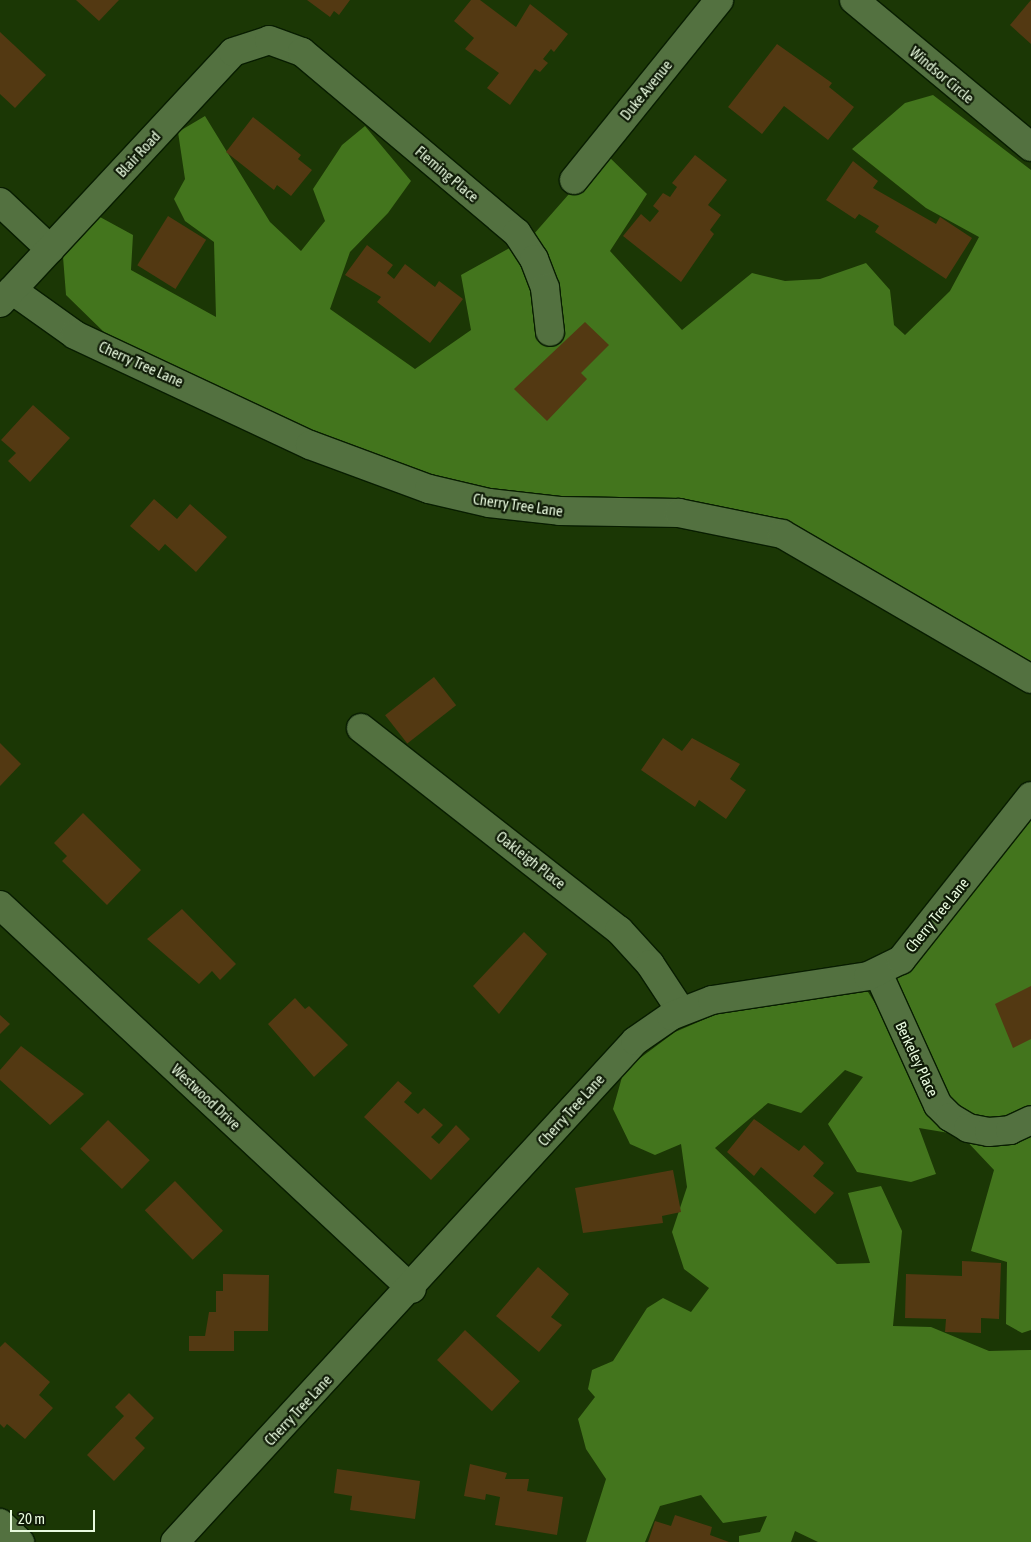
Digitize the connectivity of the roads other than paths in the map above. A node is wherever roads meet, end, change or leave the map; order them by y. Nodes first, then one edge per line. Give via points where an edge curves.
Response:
1 (719, 0) edge
2 (854, 0) edge
3 (294, 47) joint
4 (1031, 148) edge
5 (574, 180) dead end
6 (0, 202) edge
7 (50, 249) junction
8 (6, 296) edge
9 (550, 332) dead end
10 (1031, 679) edge
11 (361, 728) dead end
12 (1031, 796) edge
13 (0, 905) edge
14 (878, 973) junction
15 (681, 1011) junction
16 (1031, 1120) edge
17 (412, 1288) junction
18 (0, 1523) edge
19 (20, 1542) edge
20 (175, 1542) edge

1 - 5 street, Duke Avenue
2 - 4 street, Windsor Circle
3 - 7 street, Blair Road via 269,40 233,52
3 - 9 street, Fleming Place via 517,233 534,259 545,288
6 - 7 street
7 - 8 street, Blair Road
8 - 10 street, Cherry Tree Lane via 75,335 310,445 429,489 489,503 560,511 679,513 782,534
11 - 15 street, Oakleigh Place via 620,930 650,964
12 - 14 street, Cherry Tree Lane via 919,941 901,960
13 - 17 street, Westwood Drive
14 - 15 street, Cherry Tree Lane via 733,994
14 - 16 street, Berkeley Place via 938,1105 950,1117 968,1128 989,1132 1010,1130
15 - 17 street, Cherry Tree Lane via 635,1041
17 - 20 street, Cherry Tree Lane
18 - 19 street

